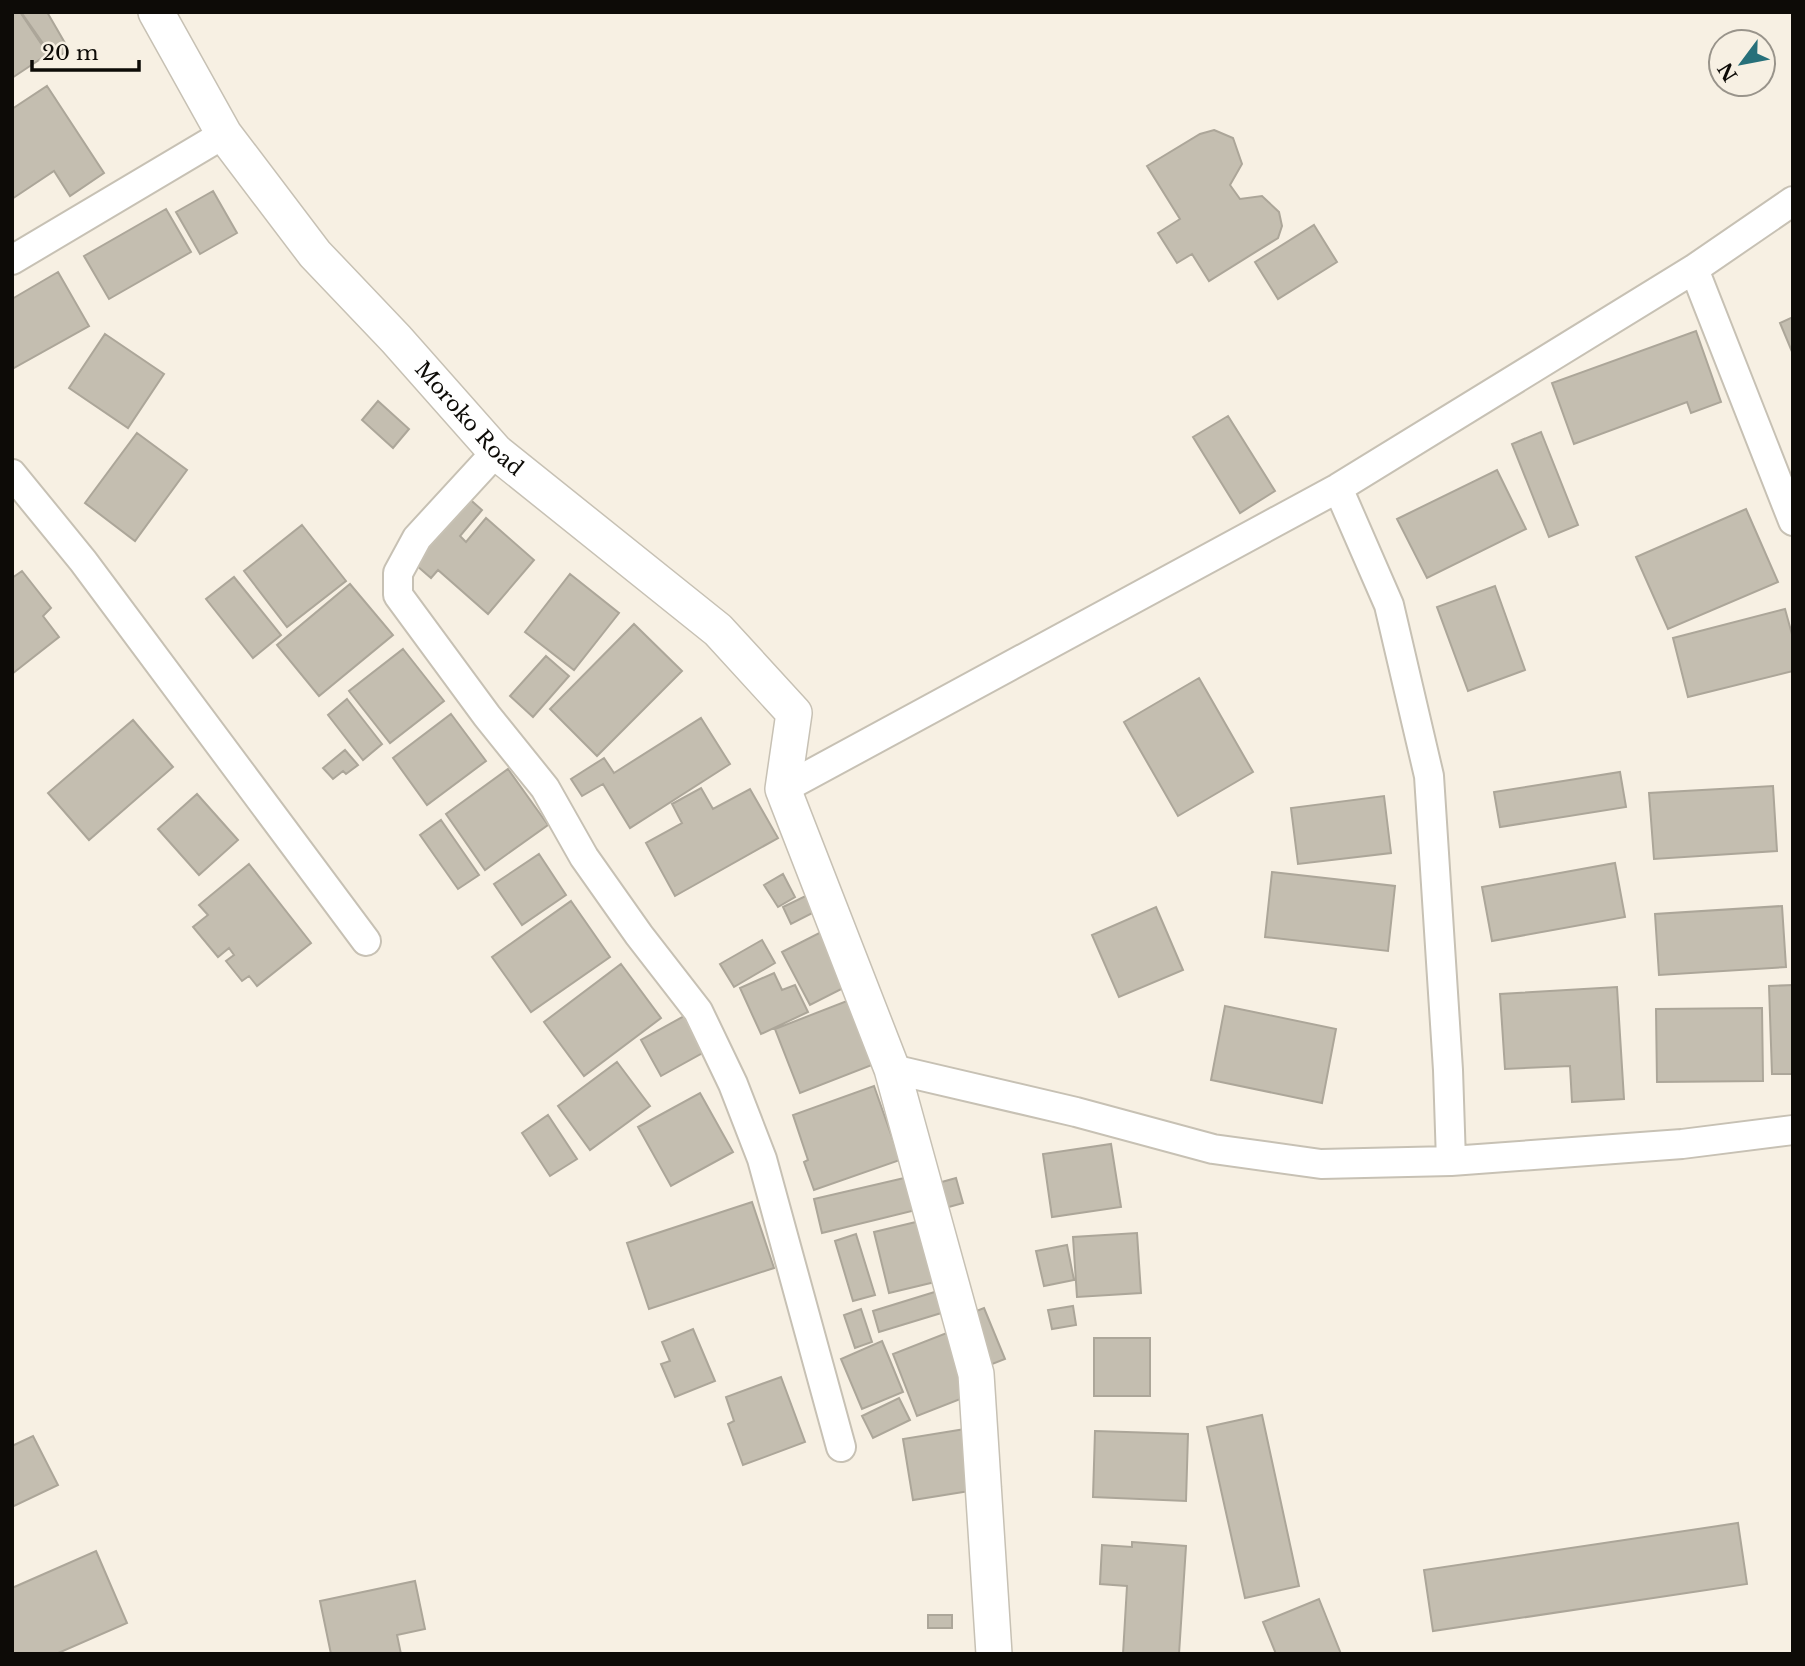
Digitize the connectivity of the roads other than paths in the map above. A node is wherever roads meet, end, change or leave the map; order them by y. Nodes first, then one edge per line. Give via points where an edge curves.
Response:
1 (156, 12) edge
2 (224, 134) junction
3 (1793, 201) edge
4 (12, 260) edge
5 (1694, 269) junction
6 (496, 452) junction
7 (12, 474) edge
8 (1338, 488) junction
9 (1793, 521) edge
10 (783, 789) junction
11 (366, 941) dead end
12 (892, 1069) junction
13 (1793, 1130) edge
14 (1451, 1161) junction
15 (841, 1447) dead end
16 (994, 1654) edge

1 - 2 street, Moroko Road
2 - 4 street
2 - 6 street, Moroko Road via 315,254
3 - 5 street
5 - 8 street
5 - 9 street
6 - 10 street, Moroko Road via 718,630 794,713
6 - 15 street via 417,538 398,573 398,595 545,788 592,868 698,1010 762,1159
7 - 11 street via 83,561
8 - 10 street
8 - 14 street via 1389,605 1429,776
10 - 12 street
12 - 14 street via 1213,1149 1321,1164
12 - 16 street via 976,1374
13 - 14 street via 1682,1144

